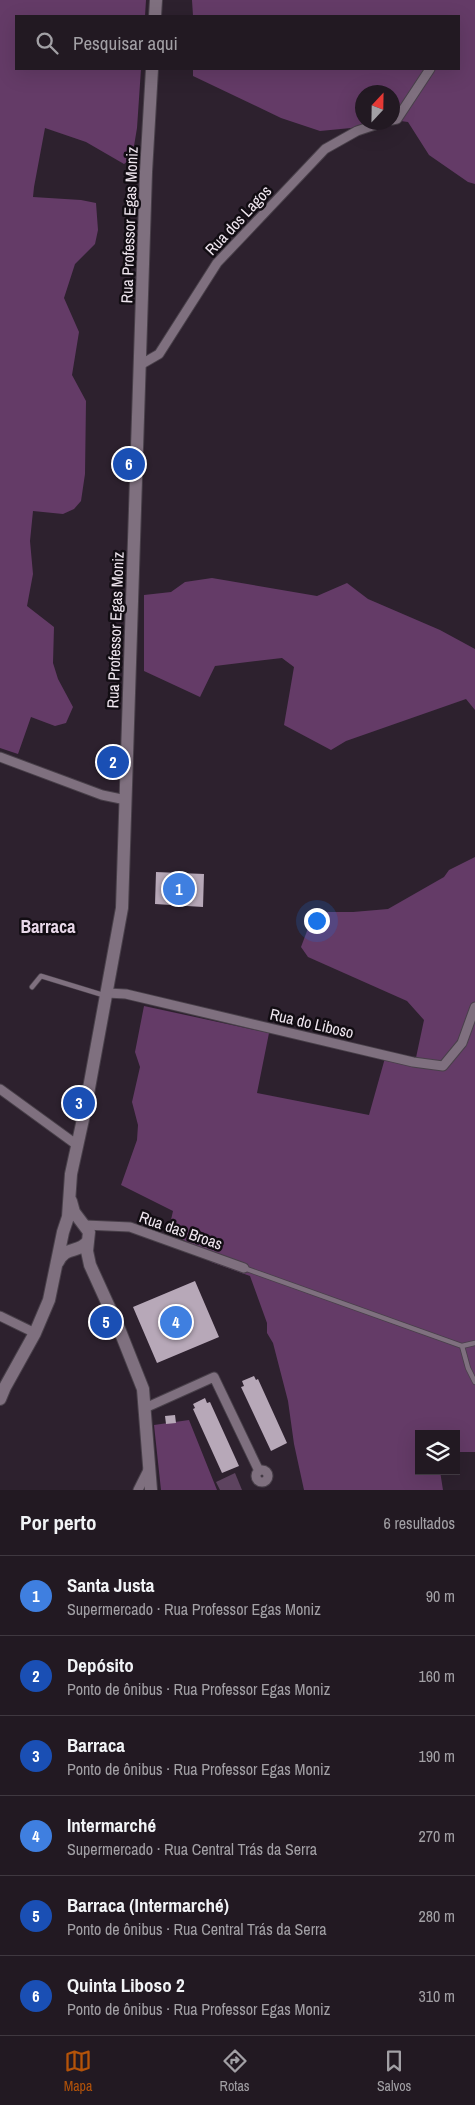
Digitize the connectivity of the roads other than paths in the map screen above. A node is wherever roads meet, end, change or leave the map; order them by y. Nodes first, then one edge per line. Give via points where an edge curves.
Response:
1 (156, 0) edge
2 (155, 15) edge
3 (152, 70) edge
4 (429, 70) edge
5 (400, 114) edge
6 (360, 130) edge
7 (140, 365) junction
8 (0, 757) edge
9 (126, 800) junction
10 (32, 987) dead end
11 (107, 993) junction
12 (475, 1006) edge
13 (0, 1089) edge
14 (77, 1145) junction
15 (69, 1187) junction
16 (85, 1225) junction
17 (107, 1226) junction
18 (64, 1232) junction
19 (88, 1241) junction
20 (74, 1249) junction
21 (57, 1265) junction
22 (90, 1265) junction
23 (244, 1268) joint
24 (0, 1316) edge
25 (36, 1333) junction
26 (475, 1343) edge
27 (462, 1346) junction
28 (475, 1382) edge
29 (0, 1399) edge
30 (145, 1408) junction
31 (150, 1460) junction
32 (258, 1471) dead end
33 (138, 1490) edge
34 (151, 1490) edge

1 - 2 main road
3 - 7 main road, Rua Professor Egas Moniz
4 - 5 street
6 - 7 street, Rua dos Lagos via 325,149 217,262 159,354
7 - 9 main road, Rua Professor Egas Moniz
8 - 9 street via 102,795
9 - 11 main road, Rua Professor Egas Moniz via 122,908
10 - 11 lane via 41,976 101,995
11 - 12 street, Rua do Liboso via 126,994 413,1062 443,1066 462,1043
11 - 14 main road, Rua Professor Egas Moniz
13 - 14 street
14 - 15 main road, Rua Professor Egas Moniz
15 - 16 main road, Rua Professor Egas Moniz via 74,1212
15 - 18 main road, Rua Professor Egas Moniz
16 - 17 street, Rua das Broas
16 - 18 main road via 72,1222
16 - 19 main road via 89,1232
17 - 19 street
17 - 23 street, Rua das Broas via 130,1227
18 - 20 main road via 66,1244
18 - 21 main road, Rua Professor Egas Moniz
19 - 20 main road via 82,1248
19 - 22 main road via 86,1251
20 - 21 main road via 65,1252
20 - 22 main road
21 - 25 main road, Rua Professor Egas Moniz via 49,1300
22 - 30 main road via 138,1373
23 - 27 lane
24 - 25 street
25 - 29 main road, Rua Professor Egas Moniz
26 - 27 lane
27 - 28 lane
30 - 31 main road
30 - 32 street via 214,1377
31 - 33 street
31 - 34 main road

